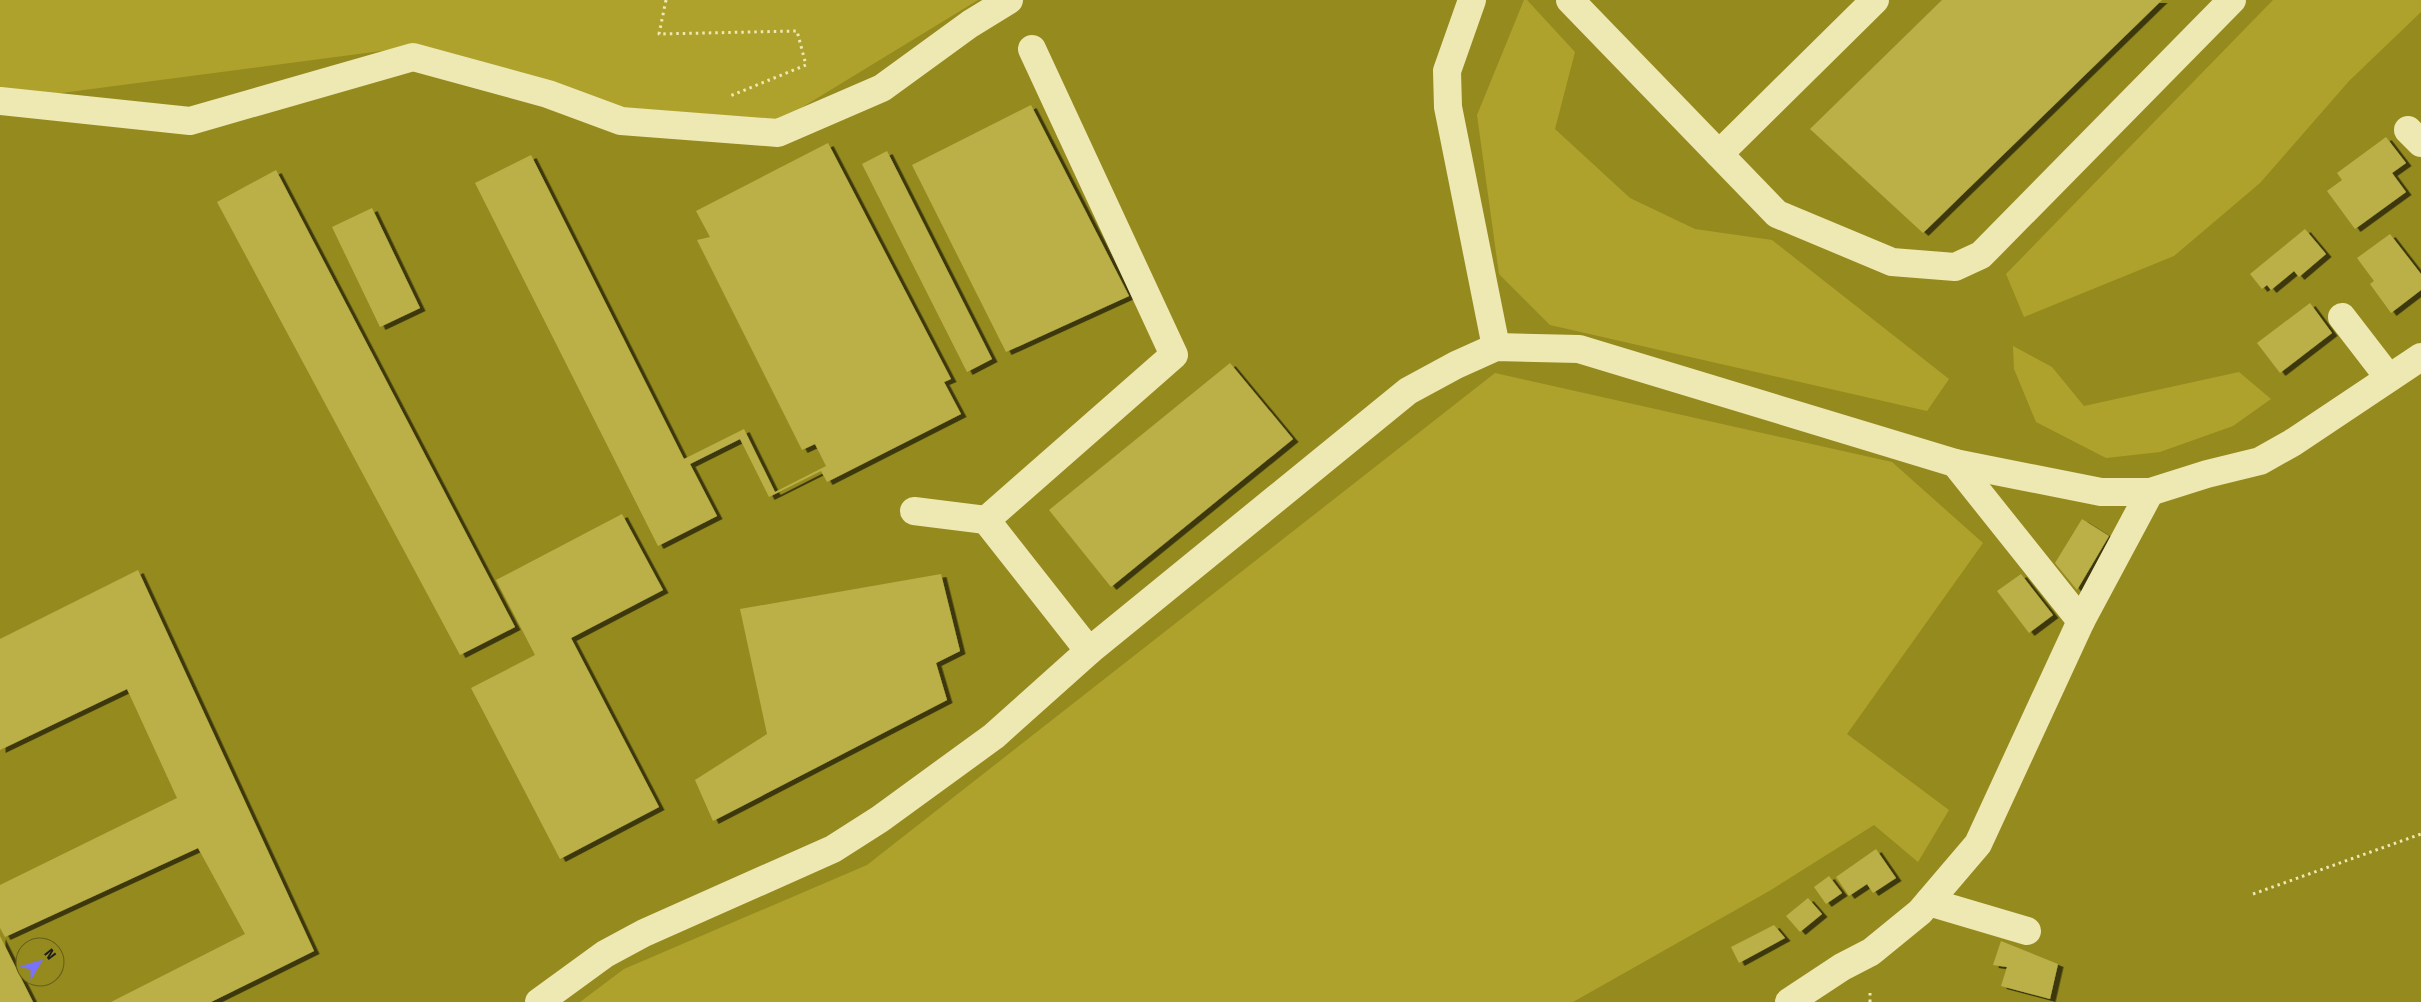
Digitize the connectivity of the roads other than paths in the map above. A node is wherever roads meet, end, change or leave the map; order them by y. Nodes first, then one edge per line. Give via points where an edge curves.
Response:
1 (1009, 0) edge
2 (1472, 0) edge
3 (1570, 0) edge
4 (1875, 0) edge
5 (2232, 0) edge
6 (1032, 48) dead end
7 (0, 101) edge
8 (1719, 154) junction
9 (2342, 317) dead end
10 (1496, 347) junction
11 (2421, 357) edge
12 (2390, 378) junction
13 (1955, 463) junction
14 (2150, 492) junction
15 (914, 512) dead end
16 (986, 520) junction
17 (2081, 621) junction
18 (1089, 651) junction
19 (1929, 902) junction
20 (2027, 931) dead end
21 (539, 1002) edge
22 (1790, 1002) edge

1 - 7 street via 882,88 778,133 621,121 548,94 413,57 190,121
2 - 10 street via 1447,71 1448,107
3 - 8 street
4 - 8 street
5 - 8 street via 1981,255 1955,267 1892,262 1777,214
6 - 16 street via 1174,355
9 - 12 street
10 - 13 street via 1578,349
10 - 18 street via 1408,391
11 - 12 street
12 - 14 street via 2292,443 2260,460
13 - 14 street via 2101,492
13 - 17 street
14 - 17 street
15 - 16 street
16 - 18 street
17 - 19 street via 1978,844
18 - 21 street via 994,736 880,820 833,849 644,933 605,954
19 - 20 street
19 - 22 street via 1871,952

